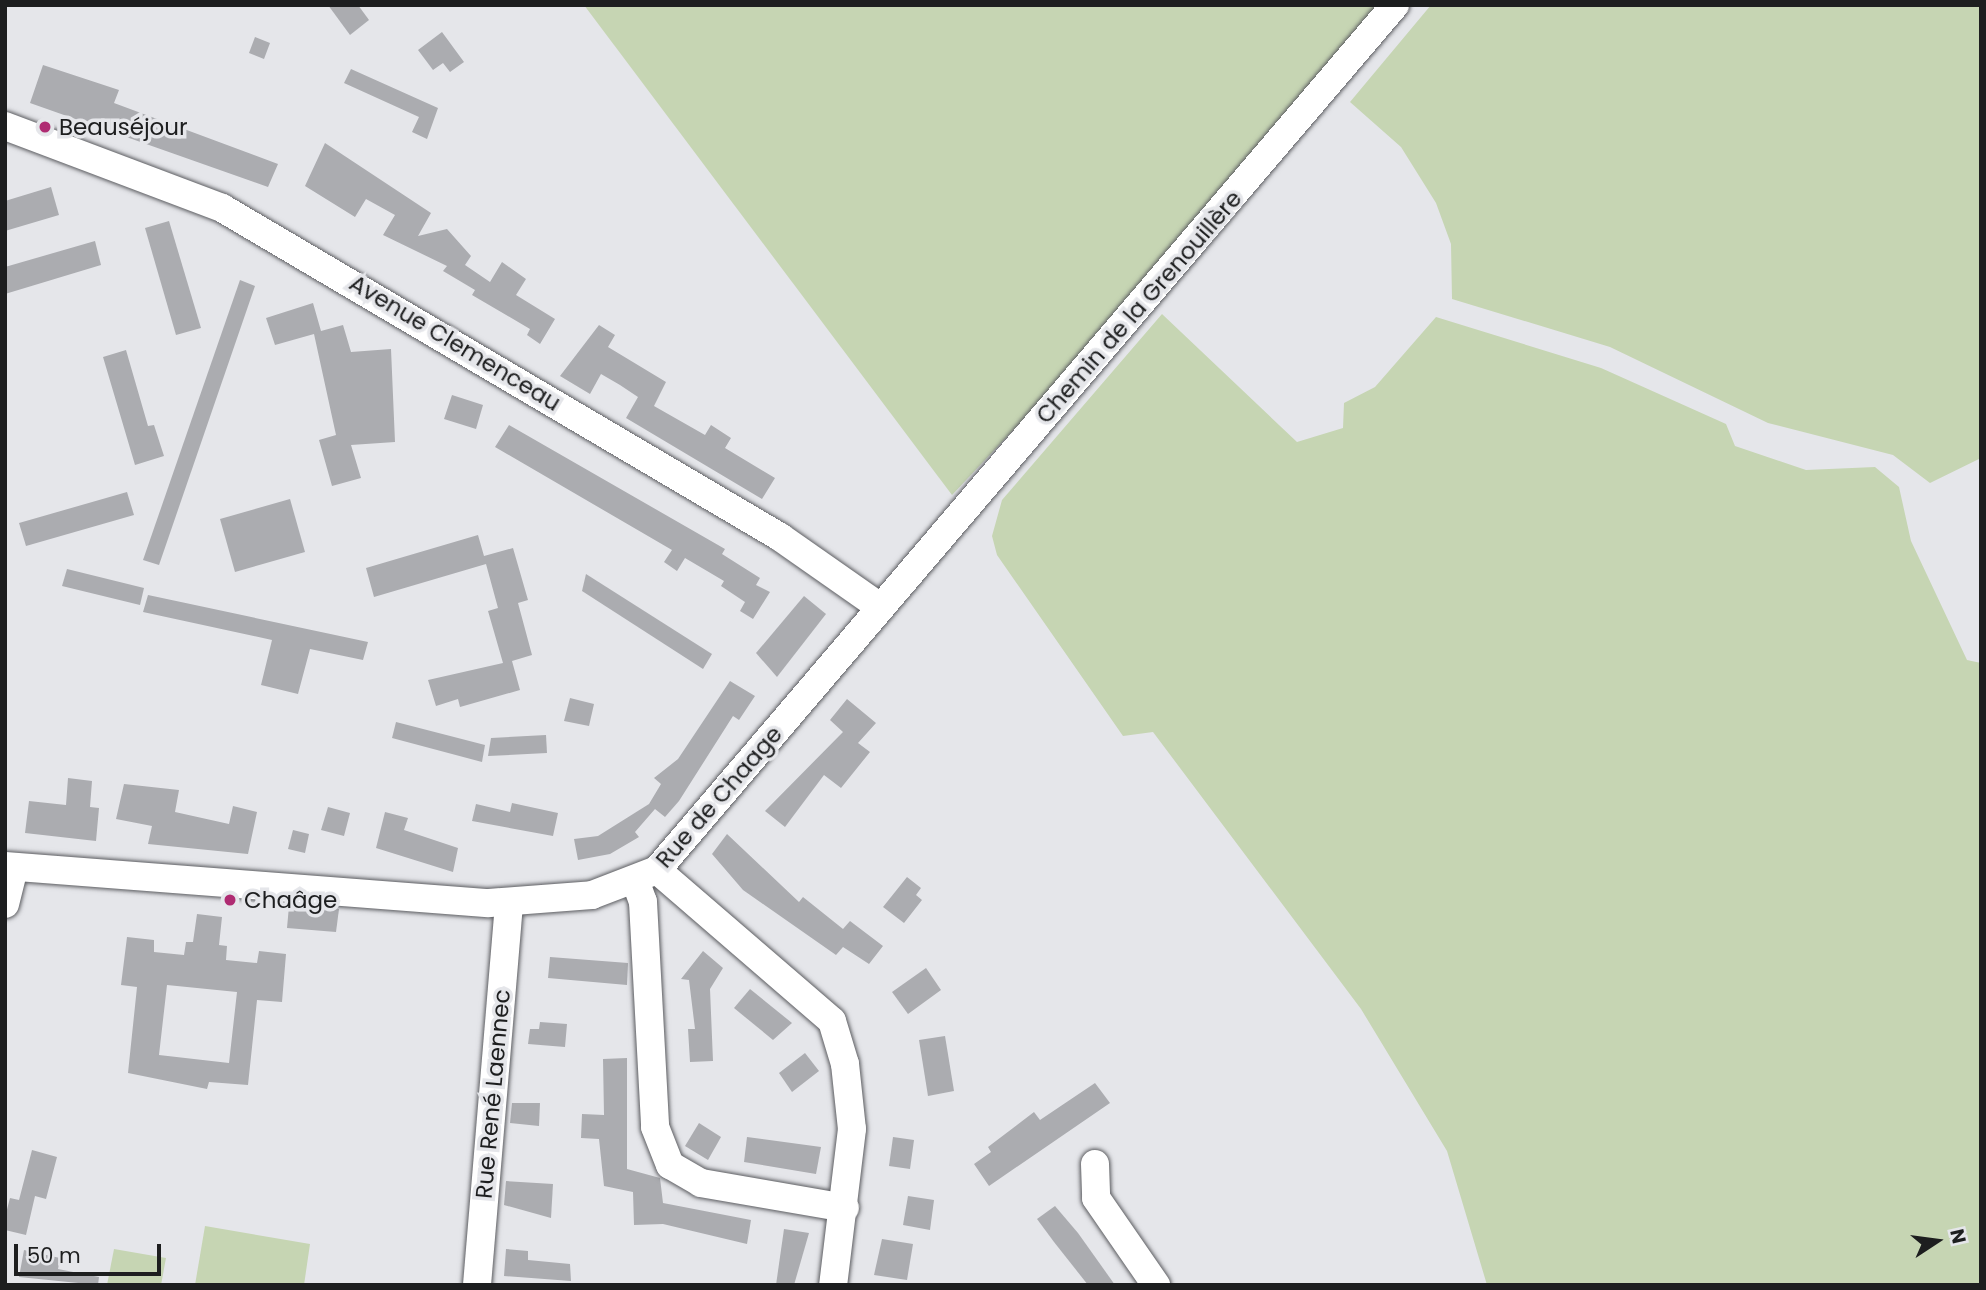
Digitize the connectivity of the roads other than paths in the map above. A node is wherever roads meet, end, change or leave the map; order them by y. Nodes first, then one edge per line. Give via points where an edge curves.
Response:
1 (1395, 5) edge
2 (5, 125) edge
3 (880, 607) junction
4 (9, 866) edge
5 (646, 875) junction
6 (509, 902) junction
7 (5, 904) edge
8 (1095, 1164) dead end
9 (845, 1208) junction
10 (477, 1285) edge
11 (833, 1285) edge
12 (1156, 1285) edge

1 - 3 street, Chemin de la Grenouillère
2 - 3 street, Avenue Clemenceau via 222,208 780,537
3 - 5 street, Rue de Chaage
4 - 6 street, Rue de Chaage
4 - 7 street
5 - 6 street, Rue de Chaage via 592,895
5 - 9 street via 832,1021 845,1064 852,1129
5 - 9 street via 643,902 655,1127 670,1165 701,1184
6 - 10 street, Rue René Laennec
8 - 12 street via 1096,1198
9 - 11 street

